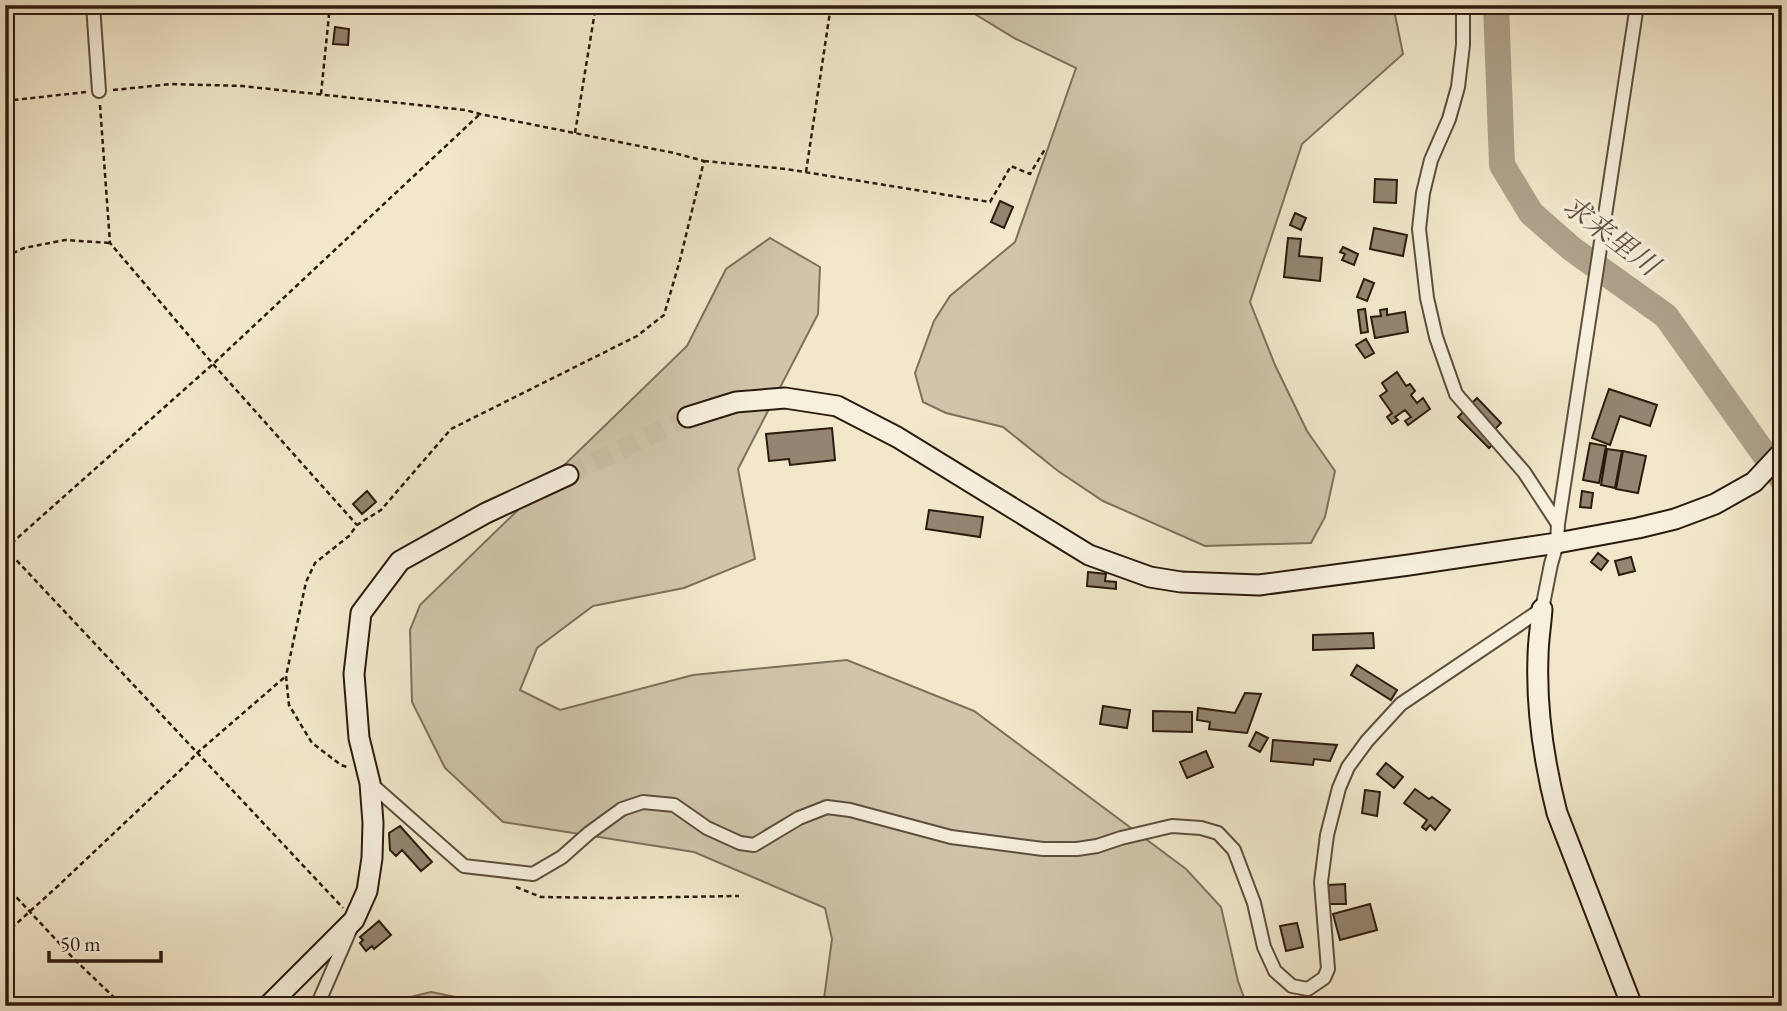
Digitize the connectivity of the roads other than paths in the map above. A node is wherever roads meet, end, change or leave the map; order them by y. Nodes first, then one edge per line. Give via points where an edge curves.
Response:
1 (93, 5) edge
2 (1463, 5) edge
3 (1637, 5) edge
4 (99, 91) road end
5 (688, 417) tunnel mouth
6 (1782, 452) edge
7 (568, 475) tunnel mouth
8 (1558, 533) junction
9 (1542, 609) junction
10 (369, 778) junction
11 (354, 920) junction
12 (268, 1006) edge
13 (317, 1006) edge
14 (1632, 1006) edge

1 - 4 street
2 - 8 street via 1458,87 1423,193 1419,229 1427,298 1456,394 1524,472
3 - 8 street
5 - 8 street via 736,402 785,398 837,406 897,437 1089,555 1150,578 1259,585 1409,565
6 - 8 street via 1754,482 1675,519 1627,530
7 - 10 street via 486,513 400,561 361,613 354,674 359,738
8 - 9 street
9 - 10 street via 1401,704 1348,767 1327,835 1321,882 1328,969 1324,978 1308,989 1292,986 1275,971 1234,850 1217,833 1201,828 1172,826 1097,846 1043,849 951,837 827,807 754,845 707,828 674,806 642,802 622,809 533,874 464,866
9 - 14 street via 1538,699 1549,784
10 - 11 street via 372,858 367,891
11 - 12 street
11 - 13 street

